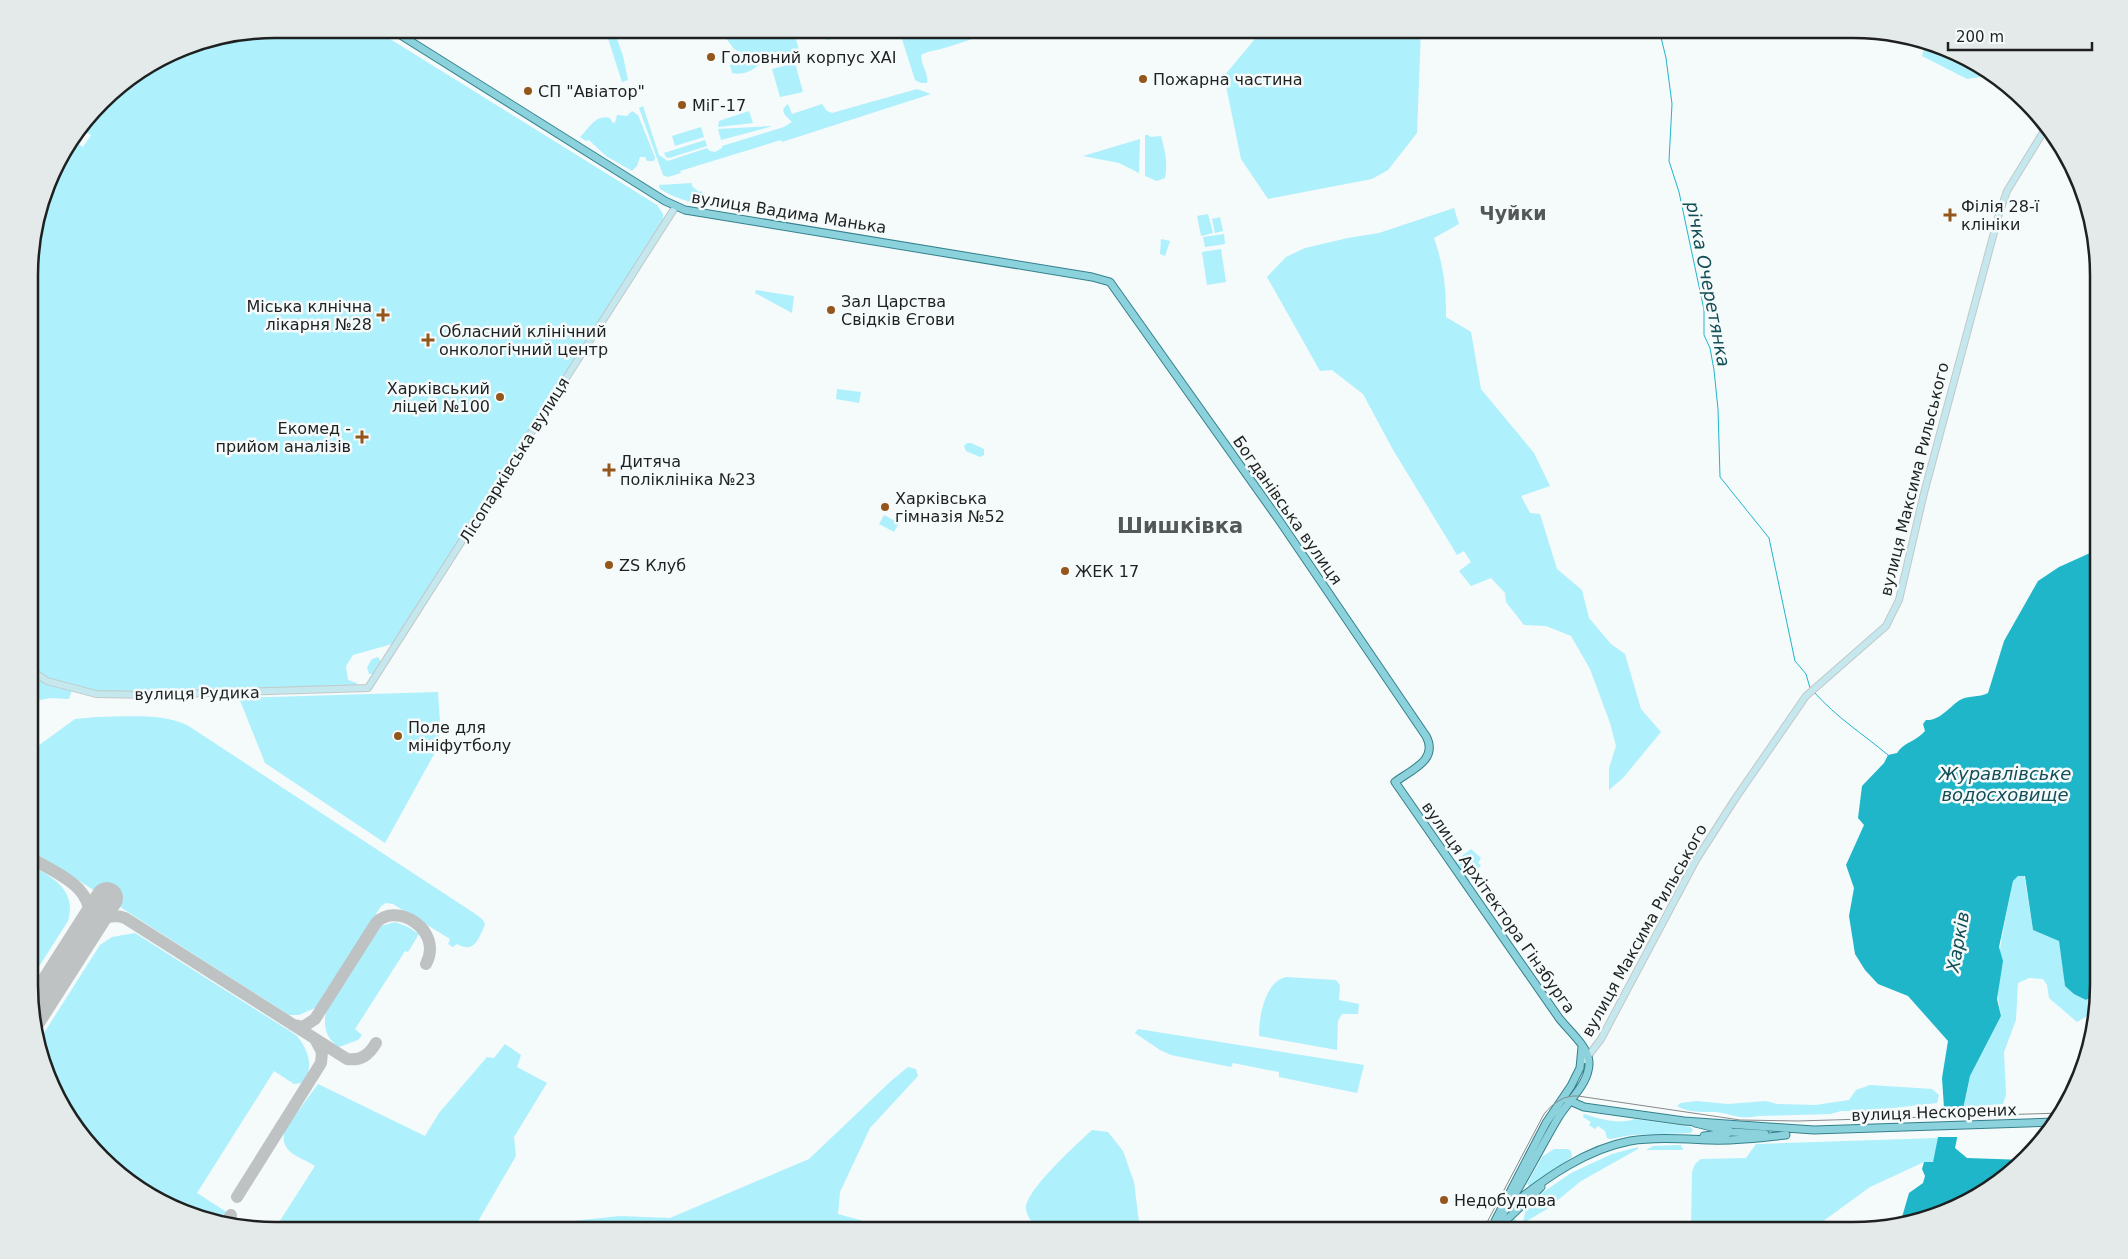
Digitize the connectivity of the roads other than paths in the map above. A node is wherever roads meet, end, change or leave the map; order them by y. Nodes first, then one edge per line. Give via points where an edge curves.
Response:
1 (405, 38) edge
2 (2043, 132) edge
3 (676, 206) junction
4 (1110, 282) joint
5 (38, 675) edge
6 (368, 688) joint
7 (1395, 782) joint
8 (1582, 1047) joint
9 (1585, 1059) junction
10 (1566, 1100) junction
11 (1688, 1122) junction
12 (2047, 1122) edge
13 (1732, 1132) junction
14 (1785, 1132) junction
15 (1687, 1138) junction
16 (1562, 1169) junction
17 (1520, 1181) junction
18 (1532, 1189) junction
19 (1509, 1207) junction
20 (1496, 1222) edge
21 (1498, 1222) edge
22 (1500, 1222) edge

1 - 3 main road, вулиця Вадима Манька
2 - 9 main road, вулиця Максима Рильського via 2007,191 1999,214 1924,493 1899,600 1886,626 1806,696 1735,799 1696,860 1620,1005
3 - 4 main road, вулиця Вадима Манька via 1092,276
3 - 6 main road, Лісопарківська вулиця
4 - 7 main road, Богданівська вулиця via 1279,520 1426,736 1430,748 1427,759
5 - 6 main road, вулиця Рудика via 47,681 96,694
7 - 8 main road, вулиця Архітектора Гінзбурга
8 - 9 main road, вулиця Максима Рильського
9 - 10 main road, вулиця Максима Рильського
10 - 11 main road, вулиця Нескорених via 1584,1107
10 - 17 main road, вулиця Максима Рильського via 1546,1123
11 - 13 main road, вулиця Нескорених
11 - 14 main road, вулиця Нескорених
11 - 15 main road via 1695,1132
12 - 14 main road, вулиця Нескорених
13 - 14 main road
13 - 15 main road
14 - 15 main road via 1752,1139
15 - 16 main road via 1621,1143
16 - 18 main road
16 - 22 main road
17 - 18 main road
17 - 19 main road via 1508,1202
17 - 20 main road
18 - 19 main road
19 - 21 main road

